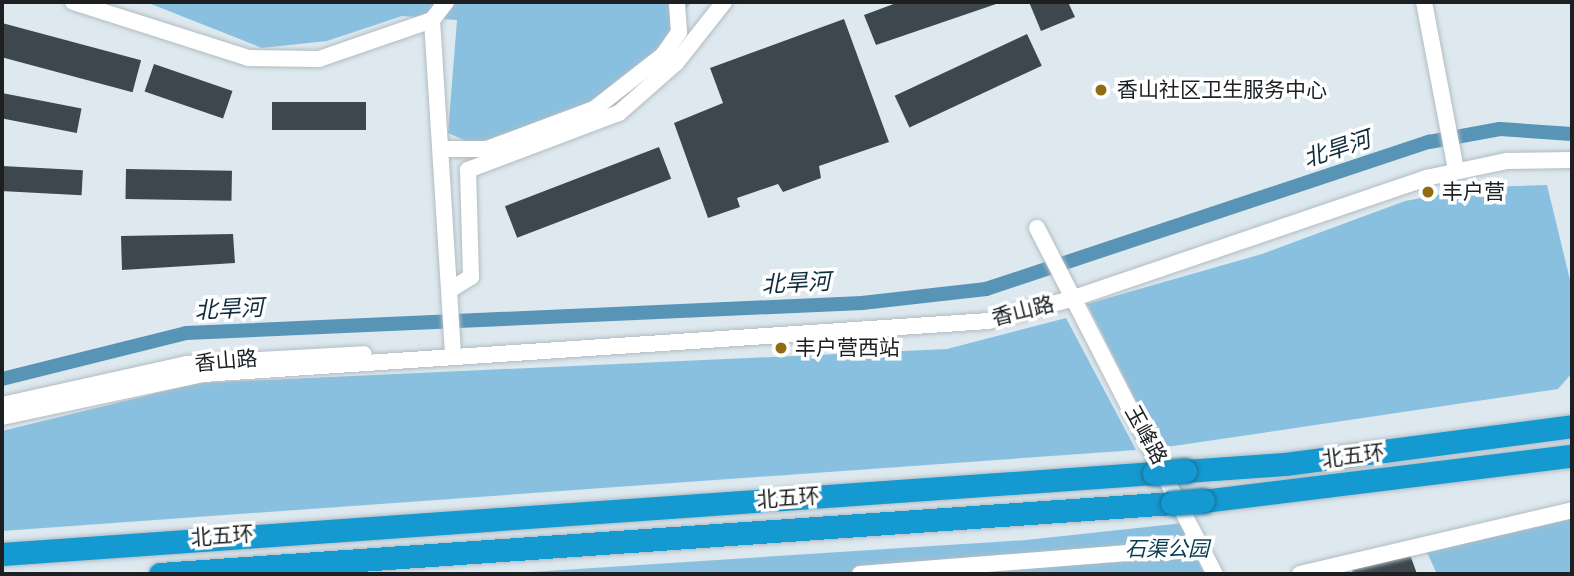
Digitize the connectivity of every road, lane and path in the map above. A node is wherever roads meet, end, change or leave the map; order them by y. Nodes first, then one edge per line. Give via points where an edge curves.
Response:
1 (73, 2) edge
2 (446, 2) edge
3 (677, 2) edge
4 (724, 2) edge
5 (1424, 2) edge
6 (432, 20) junction
7 (443, 149) junction
8 (1455, 162) junction
9 (1571, 164) edge
10 (1037, 228) dead end
11 (450, 290) junction
12 (1072, 299) junction
13 (453, 356) junction
14 (2, 405) edge
15 (2, 417) edge
16 (1572, 426) edge
17 (1572, 456) edge
18 (1572, 510) edge
19 (1201, 547) junction
20 (2, 554) edge
21 (160, 574) edge
22 (860, 574) edge
23 (1216, 574) edge
24 (1300, 574) edge

1 - 6 street via 247,58 318,59
2 - 6 street
3 - 7 street via 679,32 663,55 594,109 487,149
4 - 11 street via 676,64 619,113 468,170 471,276
5 - 8 street
6 - 7 street
7 - 11 street
8 - 9 street, 香山路
8 - 12 street, 香山路
10 - 12 street, 玉峰路
11 - 13 street
12 - 13 street, 香山路 via 988,321 917,328
12 - 19 street, 玉峰路
13 - 14 street, 香山路 via 429,351 187,364
13 - 15 street, 香山路 via 203,374
16 - 20 highway, 北五环, bridge via 1285,464
17 - 21 highway, 北五环, bridge via 1203,501
18 - 24 street
19 - 22 street
19 - 23 street, 玉峰路

